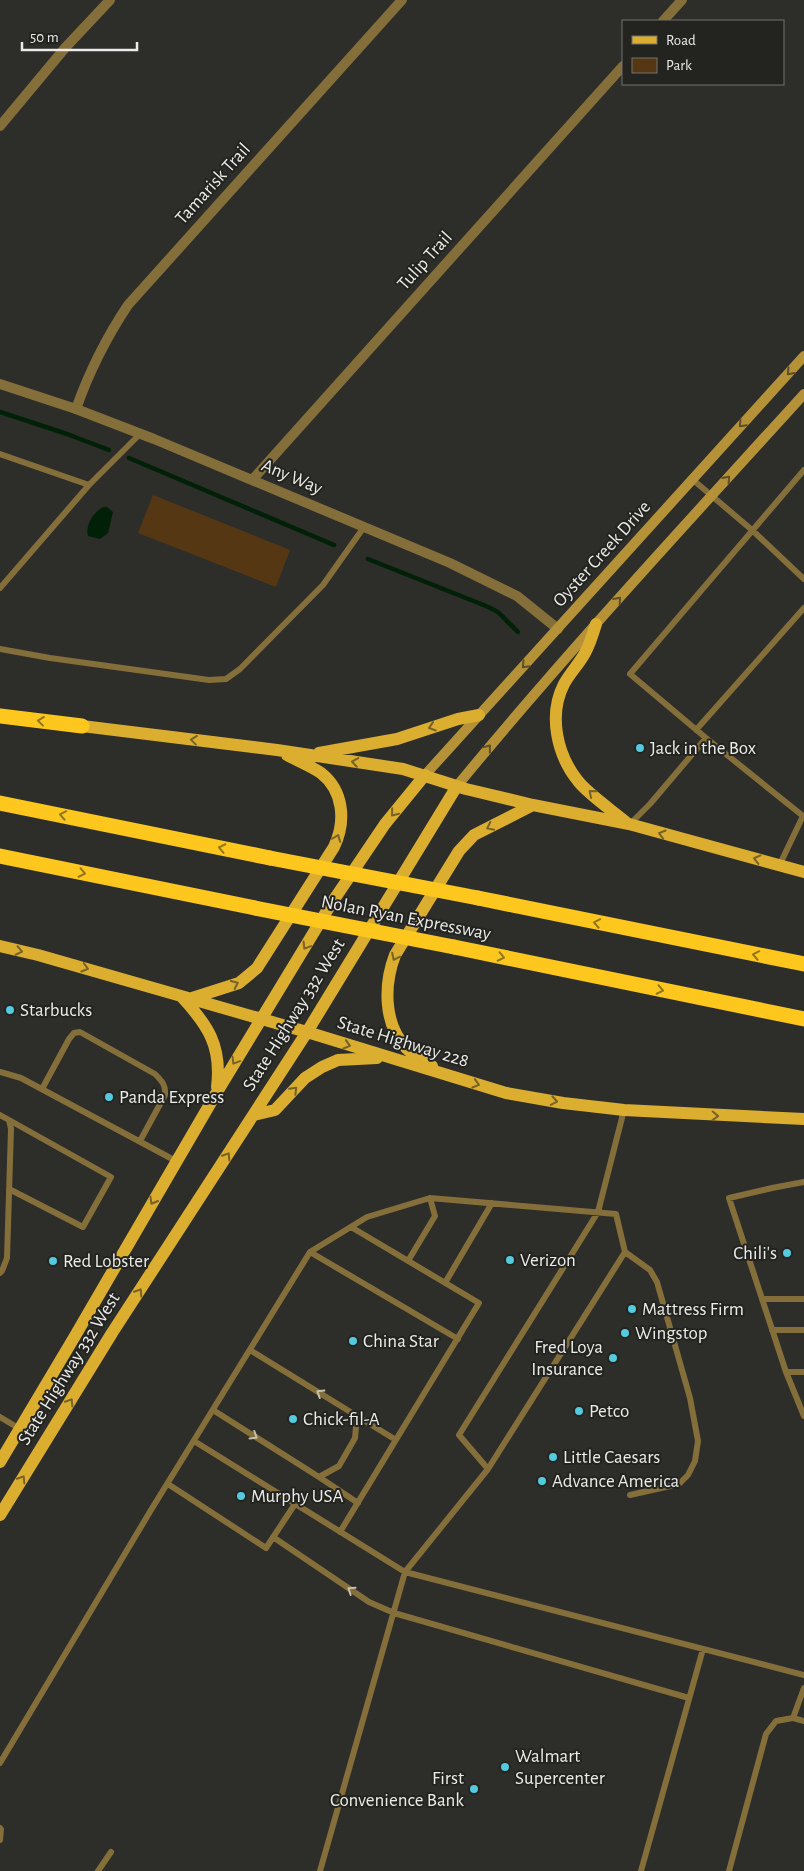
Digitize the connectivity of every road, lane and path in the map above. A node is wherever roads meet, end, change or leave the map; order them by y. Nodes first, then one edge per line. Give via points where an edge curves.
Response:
1 (110, 0) edge
2 (402, 0) edge
3 (682, 0) edge
4 (664, 20) edge
5 (622, 67) edge
6 (0, 126) edge
7 (804, 356) edge
8 (0, 384) edge
9 (804, 394) edge
10 (76, 409) junction
11 (140, 434) junction
12 (0, 454) edge
13 (804, 470) edge
14 (253, 480) junction
15 (692, 480) junction
16 (89, 485) junction
17 (711, 496) junction
18 (364, 527) junction
19 (752, 530) junction
20 (804, 579) edge
21 (0, 588) edge
22 (804, 608) edge
23 (596, 624) junction
24 (558, 629) junction
25 (0, 649) edge
26 (479, 715) junction
27 (0, 716) edge
28 (82, 726) joint
29 (696, 730) junction
30 (706, 738) junction
31 (277, 750) junction
32 (307, 754) junction
33 (425, 775) junction
34 (457, 786) junction
35 (0, 803) edge
36 (533, 805) junction
37 (803, 816) edge
38 (629, 824) junction
39 (0, 856) edge
40 (780, 864) junction
41 (804, 872) edge
42 (0, 946) edge
43 (804, 964) edge
44 (185, 998) junction
45 (260, 1019) junction
46 (804, 1019) edge
47 (307, 1032) junction
48 (387, 1057) junction
49 (0, 1072) edge
50 (446, 1075) junction
51 (42, 1089) junction
52 (217, 1092) junction
53 (624, 1110) junction
54 (0, 1115) edge
55 (254, 1115) junction
56 (804, 1119) edge
57 (9, 1120) junction
58 (140, 1141) junction
59 (176, 1162) junction
60 (804, 1182) edge
61 (9, 1189) junction
62 (430, 1198) junction
63 (492, 1203) junction
64 (598, 1212) junction
65 (351, 1227) junction
66 (310, 1252) junction
67 (625, 1252) junction
68 (408, 1261) junction
69 (0, 1273) edge
70 (446, 1283) junction
71 (762, 1299) junction
72 (804, 1299) edge
73 (772, 1330) junction
74 (804, 1330) edge
75 (458, 1338) junction
76 (250, 1350) junction
77 (786, 1372) junction
78 (804, 1372) edge
79 (213, 1410) junction
80 (357, 1416) junction
81 (804, 1416) edge
82 (0, 1417) edge
83 (20, 1429) junction
84 (396, 1440) junction
85 (194, 1441) junction
86 (0, 1462) edge
87 (488, 1470) junction
88 (319, 1477) junction
89 (168, 1484) junction
90 (630, 1495) dead end
91 (358, 1503) junction
92 (295, 1504) junction
93 (0, 1515) edge
94 (340, 1532) junction
95 (273, 1537) junction
96 (405, 1572) junction
97 (394, 1613) junction
98 (703, 1649) junction
99 (804, 1675) edge
100 (804, 1688) edge
101 (689, 1698) junction
102 (793, 1718) junction
103 (804, 1721) edge
104 (0, 1763) edge
105 (0, 1828) edge
106 (0, 1840) edge
107 (111, 1852) dead end
108 (98, 1871) edge
109 (320, 1871) edge
110 (642, 1871) edge
111 (729, 1871) edge

1 - 6 street
2 - 10 street, Tamarisk Trail via 128,306 97,356
3 - 4 street
5 - 14 street, Tulip Trail
7 -> 15 main road, Oyster Creek Drive
8 - 10 street, Any Way
17 -> 9 main road
10 - 11 street, Any Way
11 - 14 street, Any Way
11 - 16 lane
12 - 16 lane
13 - 19 lane
14 - 18 street, Any Way
15 - 17 lane
15 - 24 main road, Oyster Creek Drive
16 - 21 lane
17 - 19 lane
23 -> 17 main road
18 - 24 street, Any Way via 450,563 517,596
18 - 25 lane via 323,585 240,669 226,679 208,680
19 - 20 lane
19 - 29 lane via 630,674
22 - 29 lane
34 -> 23 main road
38 -> 23 main road via 578,782 558,740 555,718 559,696 586,653
24 -> 26 main road, Oyster Creek Drive
26 -> 32 main road via 397,739
26 - 33 main road, Oyster Creek Drive
28 -> 27 highway
31 -> 28 main road
29 - 30 lane
30 - 37 lane
30 - 38 lane
31 - 32 main road
44 -> 31 main road via 240,983 257,968 339,836 341,807 329,781 319,772
33 -> 32 main road
33 - 34 main road
33 -> 45 main road, State Highway 332 West via 385,824
34 - 36 main road
34 - 47 main road, State Highway 332 West
43 -> 35 highway, Nolan Ryan Expressway, bridge
36 - 38 main road
36 -> 50 main road via 474,835 459,851 389,970 388,1005 395,1032 412,1053
37 - 40 lane
40 -> 38 main road
39 -> 46 highway, Nolan Ryan Expressway, bridge
40 - 41 main road
42 -> 44 main road, State Highway 228
44 - 45 main road, State Highway 228
44 - 52 main road via 210,1033 217,1059
45 - 47 main road, State Highway 228
45 -> 52 main road, State Highway 332 West
47 -> 48 main road, State Highway 228
47 - 55 main road, State Highway 332 West
48 - 50 main road, State Highway 228
55 -> 48 main road via 276,1110 305,1078 338,1060
49 - 51 lane
50 -> 53 main road, State Highway 228 via 506,1092
51 - 58 lane
51 - 58 lane via 69,1039 80,1032 155,1074 166,1088
52 - 59 main road, State Highway 332 West
53 -> 56 main road, State Highway 228
53 - 64 lane
54 - 57 lane
93 -> 55 main road, State Highway 332 West via 112,1333
57 - 61 lane
57 - 61 lane via 111,1177 83,1227
58 - 59 lane
59 -> 83 main road, State Highway 332 West
60 - 71 lane via 729,1198
61 - 69 lane via 7,1258
62 - 63 lane
62 - 65 lane via 367,1217
62 - 68 lane via 435,1216
63 - 64 lane
63 - 70 lane
64 - 67 lane via 616,1214
64 - 87 lane via 460,1435
65 - 66 lane
65 - 68 lane
66 - 75 lane
66 - 76 lane
67 - 87 lane
67 - 90 lane via 650,1270 657,1282 690,1398 698,1441 695,1461 678,1484
68 - 70 lane
70 - 75 lane via 479,1303
71 - 72 lane
71 - 73 lane
73 - 74 lane
73 - 77 lane
75 - 84 lane
76 - 79 lane
80 -> 76 lane
77 - 78 lane
77 - 81 lane
79 - 85 lane
79 -> 88 lane
80 - 84 lane
80 - 88 lane via 355,1438 339,1466
82 - 83 lane
83 - 86 main road, State Highway 332 West
84 - 91 lane
85 - 89 lane
85 - 92 lane
87 - 96 lane
88 - 91 lane
89 - 95 lane via 266,1548
89 - 104 lane
91 - 94 lane
92 - 94 lane
92 - 95 lane
94 - 96 lane
97 -> 95 lane via 369,1602
96 - 97 lane
96 - 98 lane
97 - 101 lane
97 - 109 lane
98 - 99 lane
98 - 101 lane
100 - 102 lane
101 - 110 lane
102 - 103 lane
102 - 111 lane via 776,1721 766,1734
105 - 106 lane
107 - 108 lane

